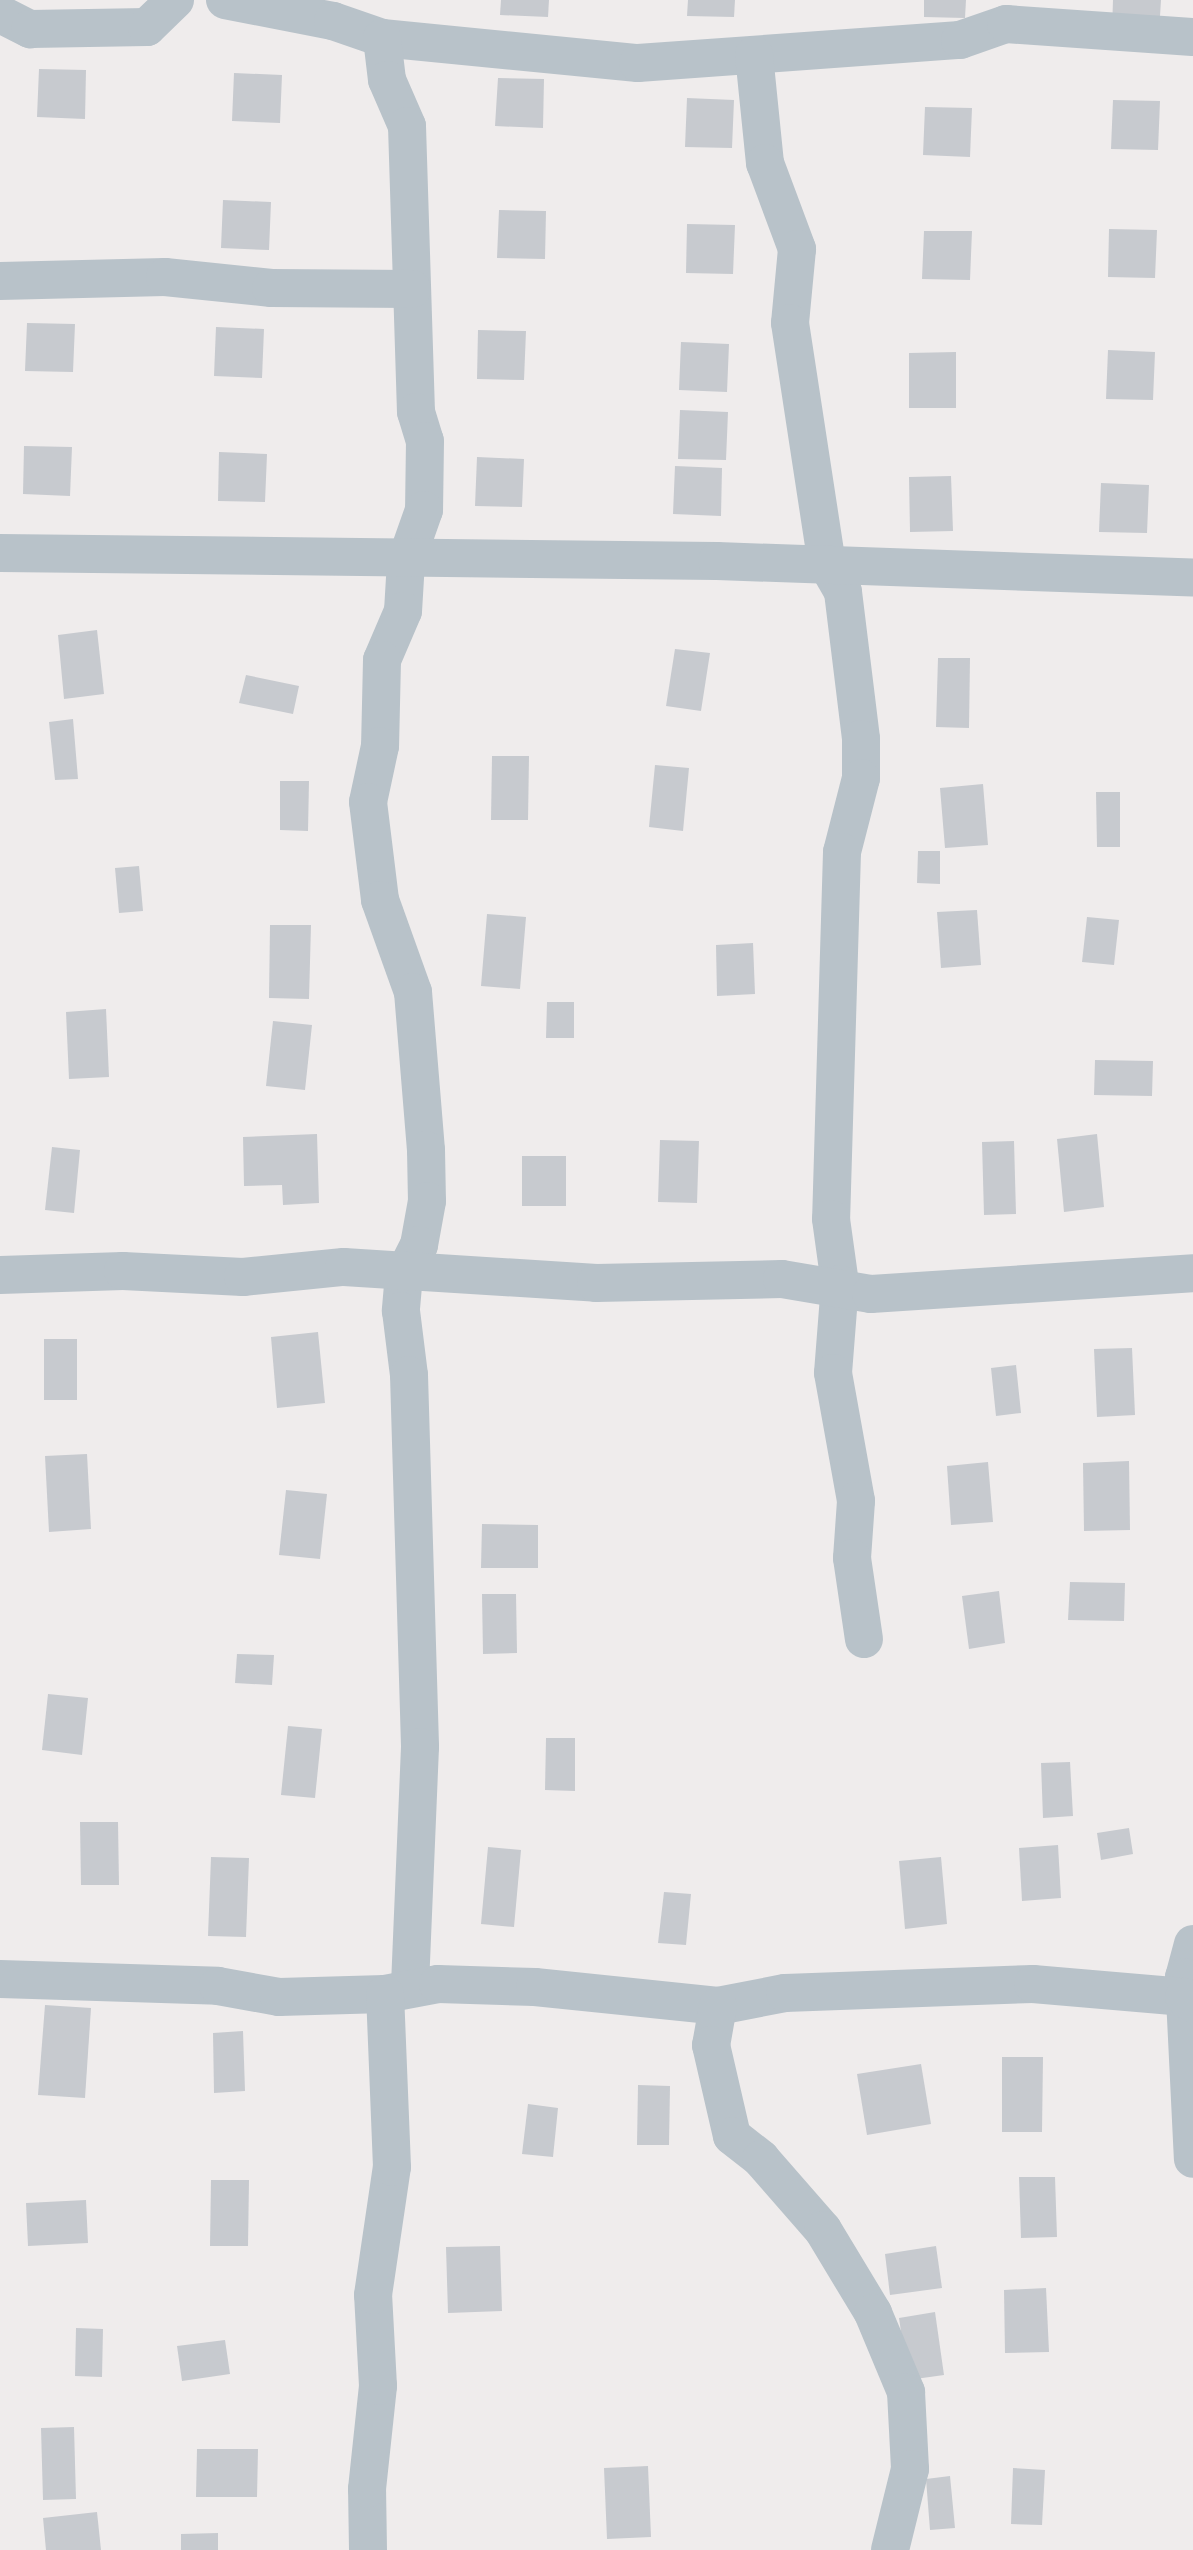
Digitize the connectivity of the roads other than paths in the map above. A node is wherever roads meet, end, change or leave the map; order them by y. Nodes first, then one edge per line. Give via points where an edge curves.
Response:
1 (174, 0) edge
2 (225, 0) edge
3 (0, 14) edge
4 (1193, 37) edge
5 (382, 38) junction
6 (754, 55) junction
7 (0, 281) edge
8 (412, 289) junction
9 (0, 553) edge
10 (406, 561) junction
11 (827, 564) junction
12 (1193, 578) edge
13 (1193, 1273) edge
14 (404, 1274) junction
15 (0, 1275) edge
16 (840, 1284) junction
17 (864, 1639) dead end
18 (1193, 1944) edge
19 (0, 1979) edge
20 (398, 1990) junction
21 (1188, 2000) edge
22 (718, 2006) junction
23 (1193, 2159) edge
24 (368, 2550) edge
25 (890, 2550) edge

1 - 3 street via 147,27 30,29
2 - 5 street via 333,21
4 - 6 street via 1006,24 960,40
5 - 6 street via 638,63
5 - 8 street via 387,80 407,126
6 - 11 street via 765,163 797,249 790,323
7 - 8 street via 165,277 296,289
8 - 10 street via 424,510
9 - 10 street
10 - 11 street
10 - 14 street via 403,611 380,676 380,746 368,802 377,888 416,1013 428,1201 419,1245
11 - 12 street via 972,575
11 - 16 street via 843,592 862,757 842,852 833,1006 832,1250
13 - 16 street via 871,1294
14 - 15 street via 344,1267 243,1277 122,1271
14 - 16 street via 596,1283 698,1276
14 - 20 street via 420,1747
16 - 17 street via 833,1373 856,1501 852,1558
18 - 21 street
19 - 20 street via 218,1986 279,1997
20 - 22 street via 567,1988
20 - 24 street via 392,2167 373,2295 378,2386 366,2489
21 - 22 street via 1033,1984 785,1993
21 - 23 street
22 - 25 street via 710,2045 732,2136 761,2159 823,2230 883,2333 906,2392 910,2469

